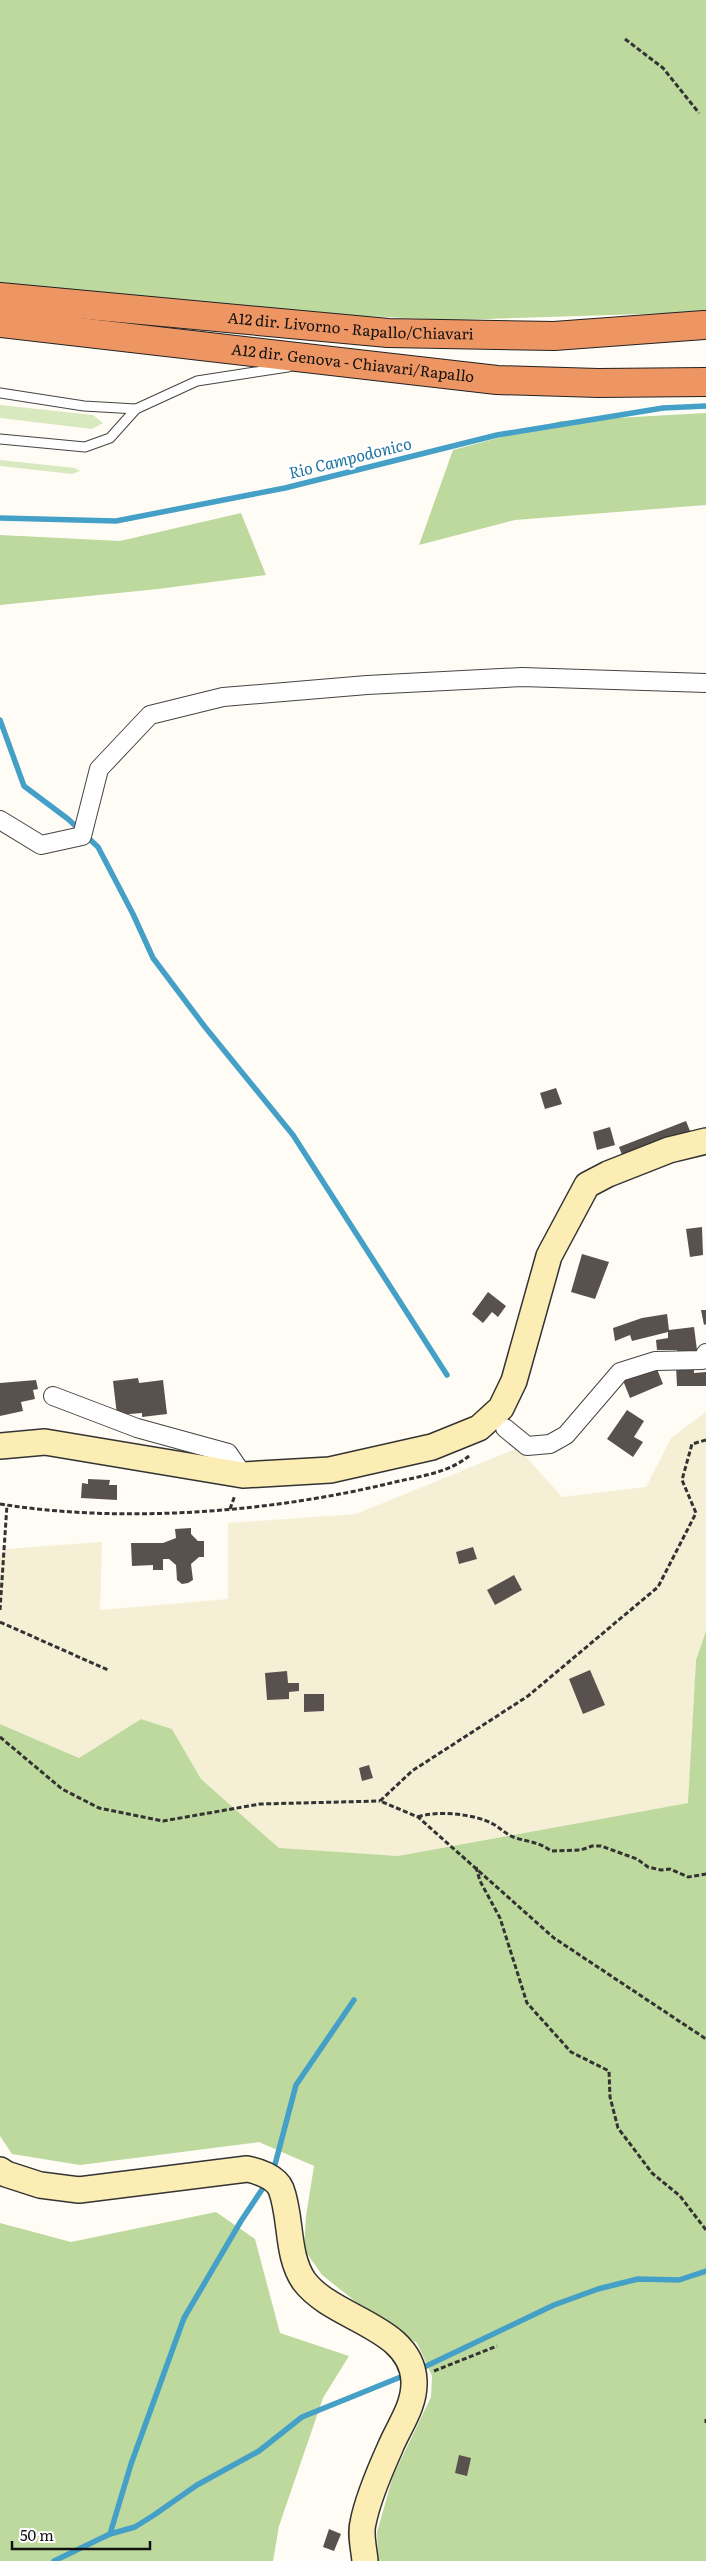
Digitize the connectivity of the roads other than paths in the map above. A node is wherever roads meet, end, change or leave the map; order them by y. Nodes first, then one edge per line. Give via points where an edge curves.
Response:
1 (0, 297) edge
2 (0, 323) edge
3 (704, 325) dead end
4 (296, 368) dead end
5 (497, 380) junction
6 (706, 382) edge
7 (451, 384) dead end
8 (0, 393) edge
9 (136, 409) junction
10 (0, 439) edge
11 (706, 683) edge
12 (0, 820) edge
13 (706, 1141) edge
14 (706, 1353) edge
15 (53, 1396) dead end
16 (505, 1428) dead end
17 (0, 1446) edge
18 (243, 1475) junction
19 (0, 2170) edge
20 (365, 2561) edge

1 - 3 highway, A12 dir. Livorno - Rapallo/Chiavari via 388,333 554,336
2 - 5 highway, A12 dir. Genova - Chiavari/Rapallo
4 - 9 lane via 197,381
5 - 6 highway, A12 dir. Genova - Chiavari/Rapallo
5 - 7 lane
8 - 9 lane via 84,406
9 - 10 lane via 110,438 85,447
11 - 12 street via 522,677 223,697 150,715 99,769 82,836 40,845
13 - 18 street via 669,1150 587,1185 549,1256 514,1381 501,1408 479,1428 432,1447 368,1463 330,1470
14 - 16 street via 702,1360 655,1361 620,1372 566,1436 550,1444 527,1446
15 - 18 street via 137,1428 228,1454
17 - 18 street via 45,1442
19 - 20 street via 40,2185 79,2190 247,2168 262,2172 281,2187 295,2262 304,2280 320,2297 399,2344 410,2359 414,2398 390,2448 362,2524

